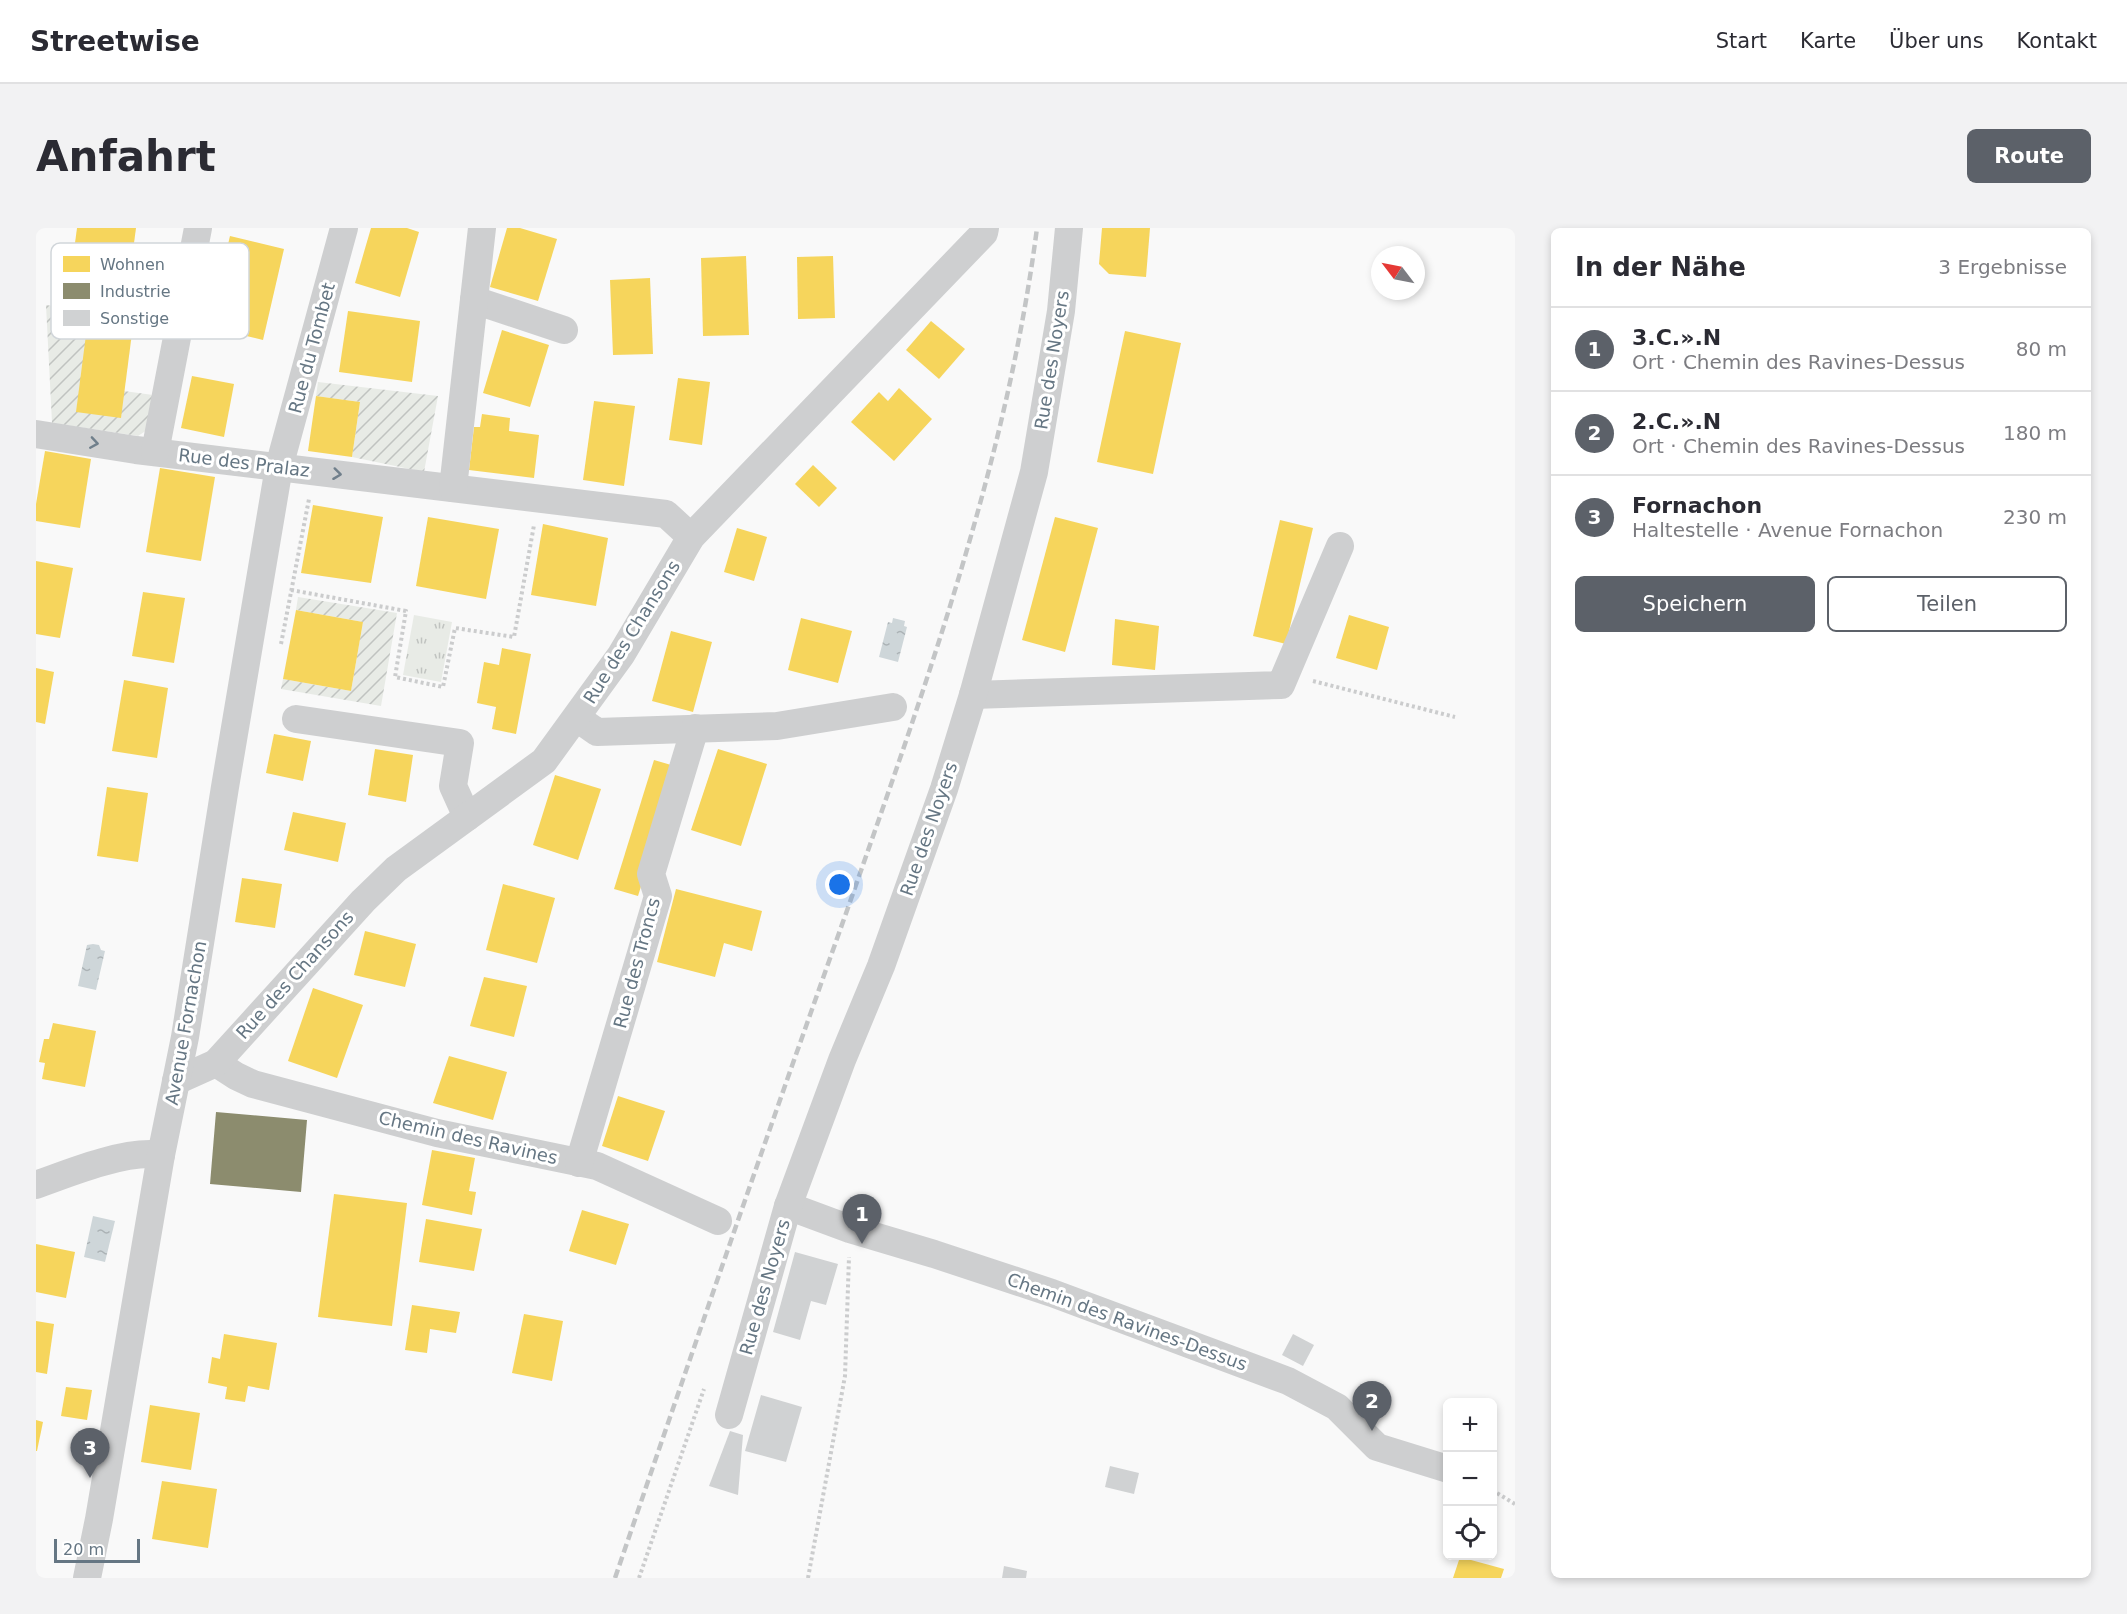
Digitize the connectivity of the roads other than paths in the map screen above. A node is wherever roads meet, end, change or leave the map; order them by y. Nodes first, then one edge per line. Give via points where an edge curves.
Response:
1 (198, 228) edge
2 (344, 228) edge
3 (482, 228) edge
4 (985, 228) edge
5 (1069, 228) edge
6 (195, 243) edge
7 (474, 300) junction
8 (564, 330) dead end
9 (177, 339) edge
10 (36, 434) edge
11 (155, 452) junction
12 (279, 467) junction
13 (453, 488) junction
14 (691, 537) junction
15 (1340, 546) dead end
16 (973, 695) junction
17 (893, 707) dead end
18 (577, 718) junction
19 (296, 719) dead end
20 (695, 728) junction
21 (467, 817) junction
22 (216, 1063) junction
23 (176, 1081) junction
24 (161, 1155) junction
25 (579, 1163) junction
26 (36, 1185) edge
27 (788, 1206) junction
28 (718, 1221) dead end
29 (729, 1415) dead end
30 (1443, 1467) edge
31 (87, 1578) edge

1 - 6 street
2 - 12 street, Rue du Tombet
3 - 7 street
4 - 14 street, Rue des Chansons
5 - 16 street, Rue des Noyers via 1061,311 1034,472
7 - 8 street
7 - 13 street
9 - 11 street
10 -> 11 street, Rue des Pralaz
11 - 12 street, Rue des Pralaz
12 -> 13 street, Rue des Pralaz
12 - 23 street, Avenue Fornachon
13 - 14 street, Rue des Pralaz via 666,514
14 - 18 street, Rue des Chansons via 621,655
15 - 16 street via 1281,685
16 - 27 street, Rue des Noyers via 881,966
17 - 20 street via 777,726
18 - 20 street via 597,732
18 - 21 street, Rue des Chansons via 544,761
19 - 21 street via 460,742 453,786
20 - 25 street, Rue des Troncs via 651,874 658,896
21 - 22 street, Rue des Chansons via 396,869 371,893
22 - 23 street, Rue des Chansons
22 - 25 street, Chemin des Ravines via 265,1087 437,1133
23 - 24 street, Avenue Fornachon
24 - 26 street via 120,1158
24 - 31 street, Avenue Fornachon
25 - 28 street, Chemin des Ravines via 597,1166
27 - 29 street, Rue des Noyers
27 - 30 street, Chemin des Ravines-Dessus via 1052,1293 1288,1381 1337,1407 1377,1447

